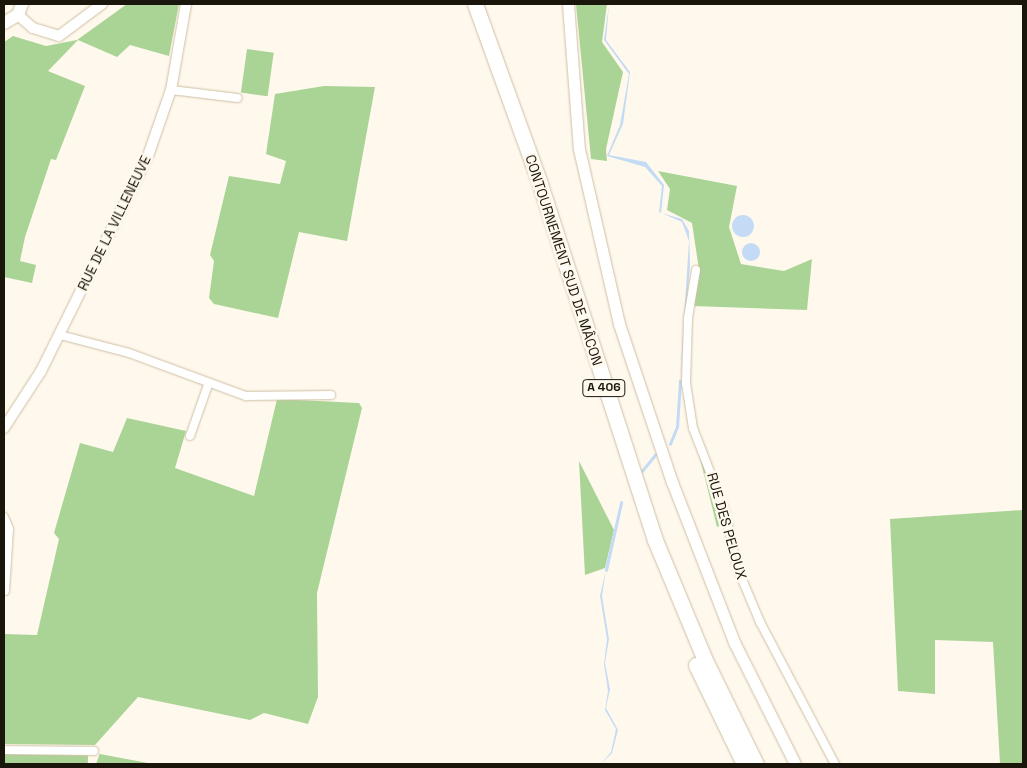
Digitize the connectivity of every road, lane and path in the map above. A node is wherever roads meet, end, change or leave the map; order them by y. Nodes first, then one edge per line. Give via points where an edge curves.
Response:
1 (102, 4) edge
2 (186, 4) edge
3 (463, 4) edge
4 (475, 4) edge
5 (568, 4) edge
6 (20, 9) edge
7 (4, 23) edge
8 (171, 90) junction
9 (238, 98) dead end
10 (696, 270) dead end
11 (60, 335) junction
12 (208, 385) junction
13 (331, 395) dead end
14 (4, 428) edge
15 (190, 436) dead end
16 (4, 517) edge
17 (5, 591) edge
18 (4, 750) edge
19 (94, 751) dead end
20 (744, 764) edge
21 (756, 764) edge
22 (795, 764) edge
23 (835, 764) edge

1 - 6 street via 59,36 33,28
2 - 8 street, RUE DE LA VILLENEUVE
3 - 20 highway, CONTOURNEMENT SUD DE MÂCON / A 406 via 529,183 634,512 679,627
4 - 21 highway, CONTOURNEMENT SUD DE MÂCON / A 406 via 540,184 652,532 704,658
5 - 22 main road via 579,149 619,324 672,482 734,642
6 - 7 main road
8 - 9 street
8 - 11 street, RUE DE LA VILLENEUVE via 149,153
10 - 23 street, RUE DES PELOUX via 688,318 686,384 692,422 722,503 745,586
11 - 12 street via 129,353
11 - 14 street, RUE DE LA VILLENEUVE
12 - 13 street via 246,396
12 - 15 street
16 - 17 street via 9,529
18 - 19 street

